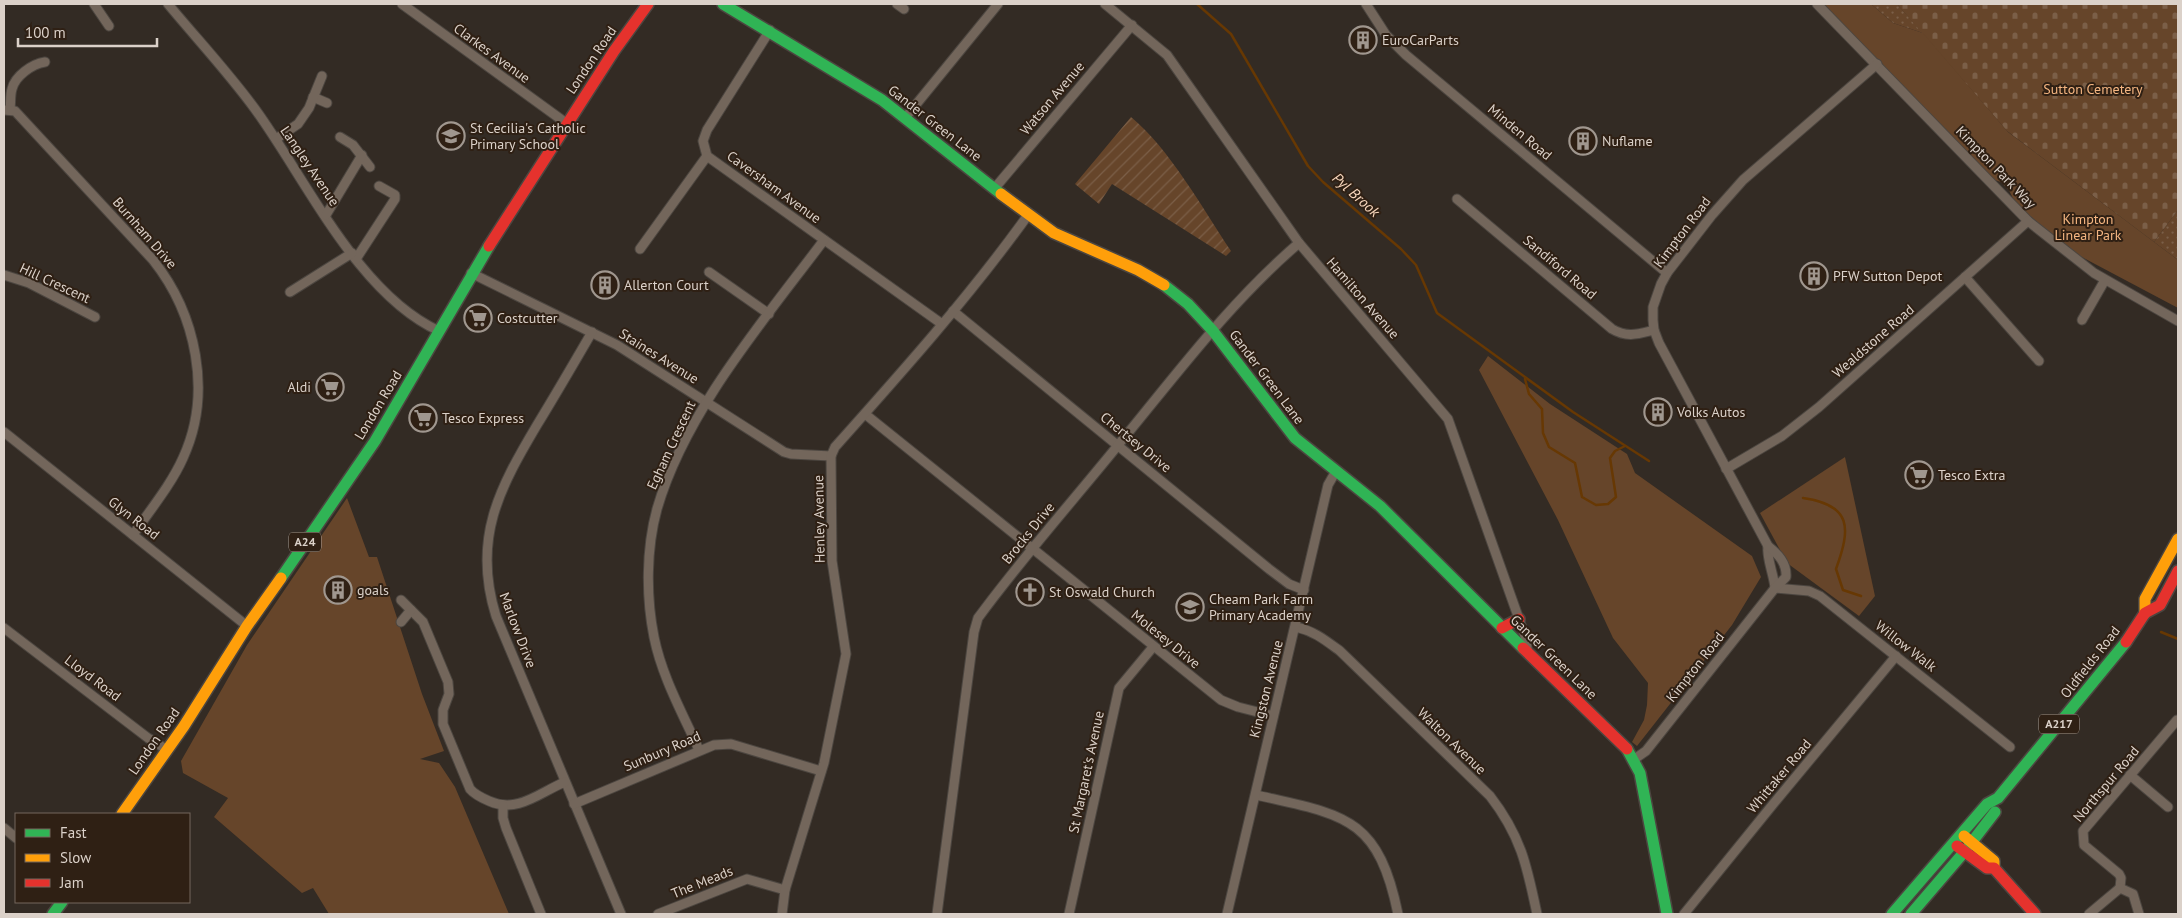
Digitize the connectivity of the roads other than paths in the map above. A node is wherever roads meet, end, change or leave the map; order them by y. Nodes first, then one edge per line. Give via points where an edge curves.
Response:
1 (94, 4) edge
2 (168, 4) edge
3 (402, 4) edge
4 (648, 4) edge
5 (723, 4) edge
6 (998, 4) edge
7 (1105, 4) edge
8 (1366, 4) edge
9 (1817, 4) edge
10 (1132, 25) junction
11 (109, 26) dead end
12 (770, 30) junction
13 (45, 62) dead end
14 (1877, 64) junction
15 (322, 76) dead end
16 (313, 97) junction
17 (328, 103) dead end
18 (10, 110) edge
19 (905, 118) junction
20 (566, 123) junction
21 (340, 137) dead end
22 (276, 140) junction
23 (362, 155) junction
24 (708, 156) junction
25 (370, 167) dead end
26 (379, 186) dead end
27 (994, 189) junction
28 (1456, 199) dead end
29 (326, 215) junction
30 (1028, 215) junction
31 (2028, 221) junction
32 (824, 240) junction
33 (1299, 243) junction
34 (640, 250) dead end
35 (354, 256) junction
36 (709, 272) dead end
37 (471, 273) junction
38 (1667, 273) junction
39 (4, 275) edge
40 (1965, 277) junction
41 (2106, 280) junction
42 (290, 292) dead end
43 (953, 311) junction
44 (769, 314) junction
45 (95, 317) dead end
46 (2082, 320) dead end
47 (2178, 321) edge
48 (942, 324) junction
49 (1654, 330) junction
50 (439, 331) junction
51 (1213, 331) junction
52 (592, 332) junction
53 (2039, 361) dead end
54 (706, 402) junction
55 (865, 414) junction
56 (4, 432) edge
57 (1118, 446) junction
58 (831, 456) junction
59 (1726, 469) junction
60 (1336, 471) junction
61 (133, 535) junction
62 (2178, 539) edge
63 (1768, 546) junction
64 (1032, 548) junction
65 (2178, 572) edge
66 (1776, 588) junction
67 (1304, 590) junction
68 (401, 600) dead end
69 (411, 610) junction
70 (2145, 613) junction
71 (1520, 619) junction
72 (401, 622) dead end
73 (246, 626) junction
74 (1296, 627) junction
75 (4, 628) edge
76 (1502, 628) junction
77 (1153, 647) junction
78 (1527, 652) junction
79 (1896, 656) junction
80 (1273, 716) junction
81 (2177, 720) edge
82 (2010, 746) dead end
83 (166, 749) junction
84 (699, 750) junction
85 (1633, 760) junction
86 (821, 771) junction
87 (2130, 775) junction
88 (565, 782) junction
89 (1256, 795) junction
90 (1998, 798) junction
91 (574, 804) junction
92 (503, 806) junction
93 (2168, 807) dead end
94 (123, 813) edge
95 (4, 828) edge
96 (15, 837) edge
97 (1958, 839) junction
98 (1969, 847) junction
99 (2120, 888) junction
100 (785, 890) junction
101 (61, 903) edge
102 (53, 914) edge
103 (541, 914) edge
104 (621, 914) edge
105 (658, 914) edge
106 (782, 914) edge
107 (937, 914) edge
108 (1069, 914) edge
109 (1227, 914) edge
110 (1398, 914) edge
111 (1537, 914) edge
112 (1667, 914) edge
113 (1684, 914) edge
114 (1892, 914) edge
115 (1911, 914) edge
116 (2035, 914) edge
117 (2089, 914) edge
118 (2139, 914) edge

1 - 11 street
2 - 22 street, Langley Avenue
3 - 20 street, Clarkes Avenue
4 - 20 main road, London Road / A24
5 - 12 main road, Gander Green Lane
6 - 19 street
7 - 10 street, Hamilton Avenue
8 - 38 street, Minden Road via 1386,36 1406,55
9 - 14 street, Kimpton Park Way
10 - 27 street, Watson Avenue
10 - 33 street, Hamilton Avenue via 1167,55
12 - 19 main road, Gander Green Lane via 882,100
12 - 24 street, Caversham Avenue via 707,130 703,141
13 - 18 street via 31,67 14,83
14 - 31 street, Kimpton Park Way
14 - 38 street, Kimpton Road via 1743,180
15 - 16 street
16 - 17 street
16 - 22 street via 298,124
18 - 61 street, Burnham Drive via 163,273 177,297 189,330 197,363 199,394 193,432 176,471
19 - 27 main road, Gander Green Lane
20 - 37 main road, London Road / A24
21 - 23 street
22 - 29 street, Langley Avenue
23 - 25 street
23 - 29 street
24 - 32 street, Caversham Avenue
24 - 34 street
26 - 35 street via 395,195 395,199
27 - 30 main road, Gander Green Lane
28 - 49 street, Sandiford Road via 1612,329 1628,335
29 - 35 street, Langley Avenue
30 - 43 street, Henley Avenue
30 - 51 main road, Gander Green Lane via 1069,241 1154,279 1188,304
31 - 40 street, Wealdstone Road
31 - 41 street, Kimpton Park Way
32 - 44 street, Egham Crescent
32 - 48 street, Caversham Avenue
33 - 51 street, Brocks Drive via 1268,270
33 - 71 street, Hamilton Avenue via 1448,419
35 - 42 street
35 - 50 street, Langley Avenue via 408,313
36 - 44 street
37 - 50 main road, London Road / A24
37 - 52 street, Staines Avenue
38 - 49 street, Kimpton Road via 1653,307
39 - 45 street, Hill Crescent via 29,283
40 - 53 street
40 - 59 street, Wealdstone Road via 1819,407 1782,436
41 - 46 street
41 - 47 street, Kimpton Park Way
43 - 48 street, Henley Avenue
43 - 57 street, Chertsey Drive
44 - 54 street, Egham Crescent
48 - 55 street, Henley Avenue
49 - 59 street, Kimpton Road
50 - 73 main road, London Road / A24 via 375,440
51 - 57 street, Brocks Drive
51 - 60 main road, Gander Green Lane via 1294,438
52 - 54 street, Staines Avenue
52 - 88 street, Marlow Drive via 508,474 491,518 487,556 489,594 496,616
54 - 58 street, Staines Avenue via 784,452
54 - 84 street, Egham Crescent via 671,470 661,497 653,532 649,582 660,661
55 - 58 street, Henley Avenue via 835,447
55 - 64 street, Molesey Drive
56 - 61 street, Glyn Road
57 - 64 street, Brocks Drive
57 - 67 street, Chertsey Drive via 1269,569 1289,584
58 - 86 street, Henley Avenue via 831,546 846,654
59 - 63 street, Kimpton Road
60 - 67 street, Kingston Avenue via 1328,485
60 - 76 main road, Gander Green Lane via 1380,506
61 - 73 street, Glyn Road
62 - 70 main road, Oldfields Road / A217 via 2145,599
63 - 66 street, Kimpton Road
63 - 66 street, Kimpton Road via 1777,554 1787,572
64 - 77 street, Molesey Drive
64 - 107 street, Brocks Drive via 978,618 974,632
65 - 70 main road, Oldfields Road / A217 via 2160,605
66 - 79 street, Willow Walk via 1809,591 1820,596
66 - 85 street, Kimpton Road via 1646,750
67 - 74 street, Kingston Avenue
68 - 69 street
69 - 72 street
69 - 92 street via 423,622 448,682 443,724 466,782 474,793
70 - 90 main road, Oldfields Road / A217 via 2120,652
71 - 76 main road
71 - 78 street, Hamilton Avenue via 1528,642
73 - 83 main road, London Road / A24 via 207,691
74 - 80 street, Kingston Avenue
74 - 111 street, Walton Avenue via 1321,636 1340,650 1490,796 1508,820 1521,846
75 - 83 street, Lloyd Road
76 - 78 main road, Gander Green Lane
77 - 80 street, Molesey Drive via 1221,700
77 - 108 street, St Margaret's Avenue via 1119,688
78 - 85 main road, Gander Green Lane via 1613,733
79 - 82 street, Willow Walk
79 - 113 street, Whittaker Road
80 - 89 street, Kingston Avenue
81 - 87 street, Northspur Road
83 - 94 main road, London Road / A24
84 - 86 street, Sunbury Road via 731,744
84 - 91 street, Sunbury Road
85 - 112 main road, Gander Green Lane via 1645,794
86 - 100 street, Henley Avenue
87 - 93 street
87 - 99 street, Northspur Road via 2082,835 2084,845 2119,874
88 - 91 street, Marlow Drive
88 - 92 street via 528,801
89 - 109 street, Kingston Avenue
89 - 110 street via 1323,811 1347,821 1364,834 1383,862
90 - 97 main road, Oldfields Road / A217 via 1987,804
90 - 98 main road, Oldfields Road / A217 via 1995,811
91 - 104 street, Marlow Drive
92 - 103 street via 506,828
95 - 96 street
97 - 98 main road
97 - 114 main road, Oldfields Road / A217
98 - 115 main road, Oldfields Road / A217
98 - 116 main road via 1987,868 1994,868
99 - 117 street
99 - 118 street, Northspur Road via 2132,894
100 - 105 street, The Meads via 747,878
100 - 106 street, Henley Avenue
101 - 102 main road

